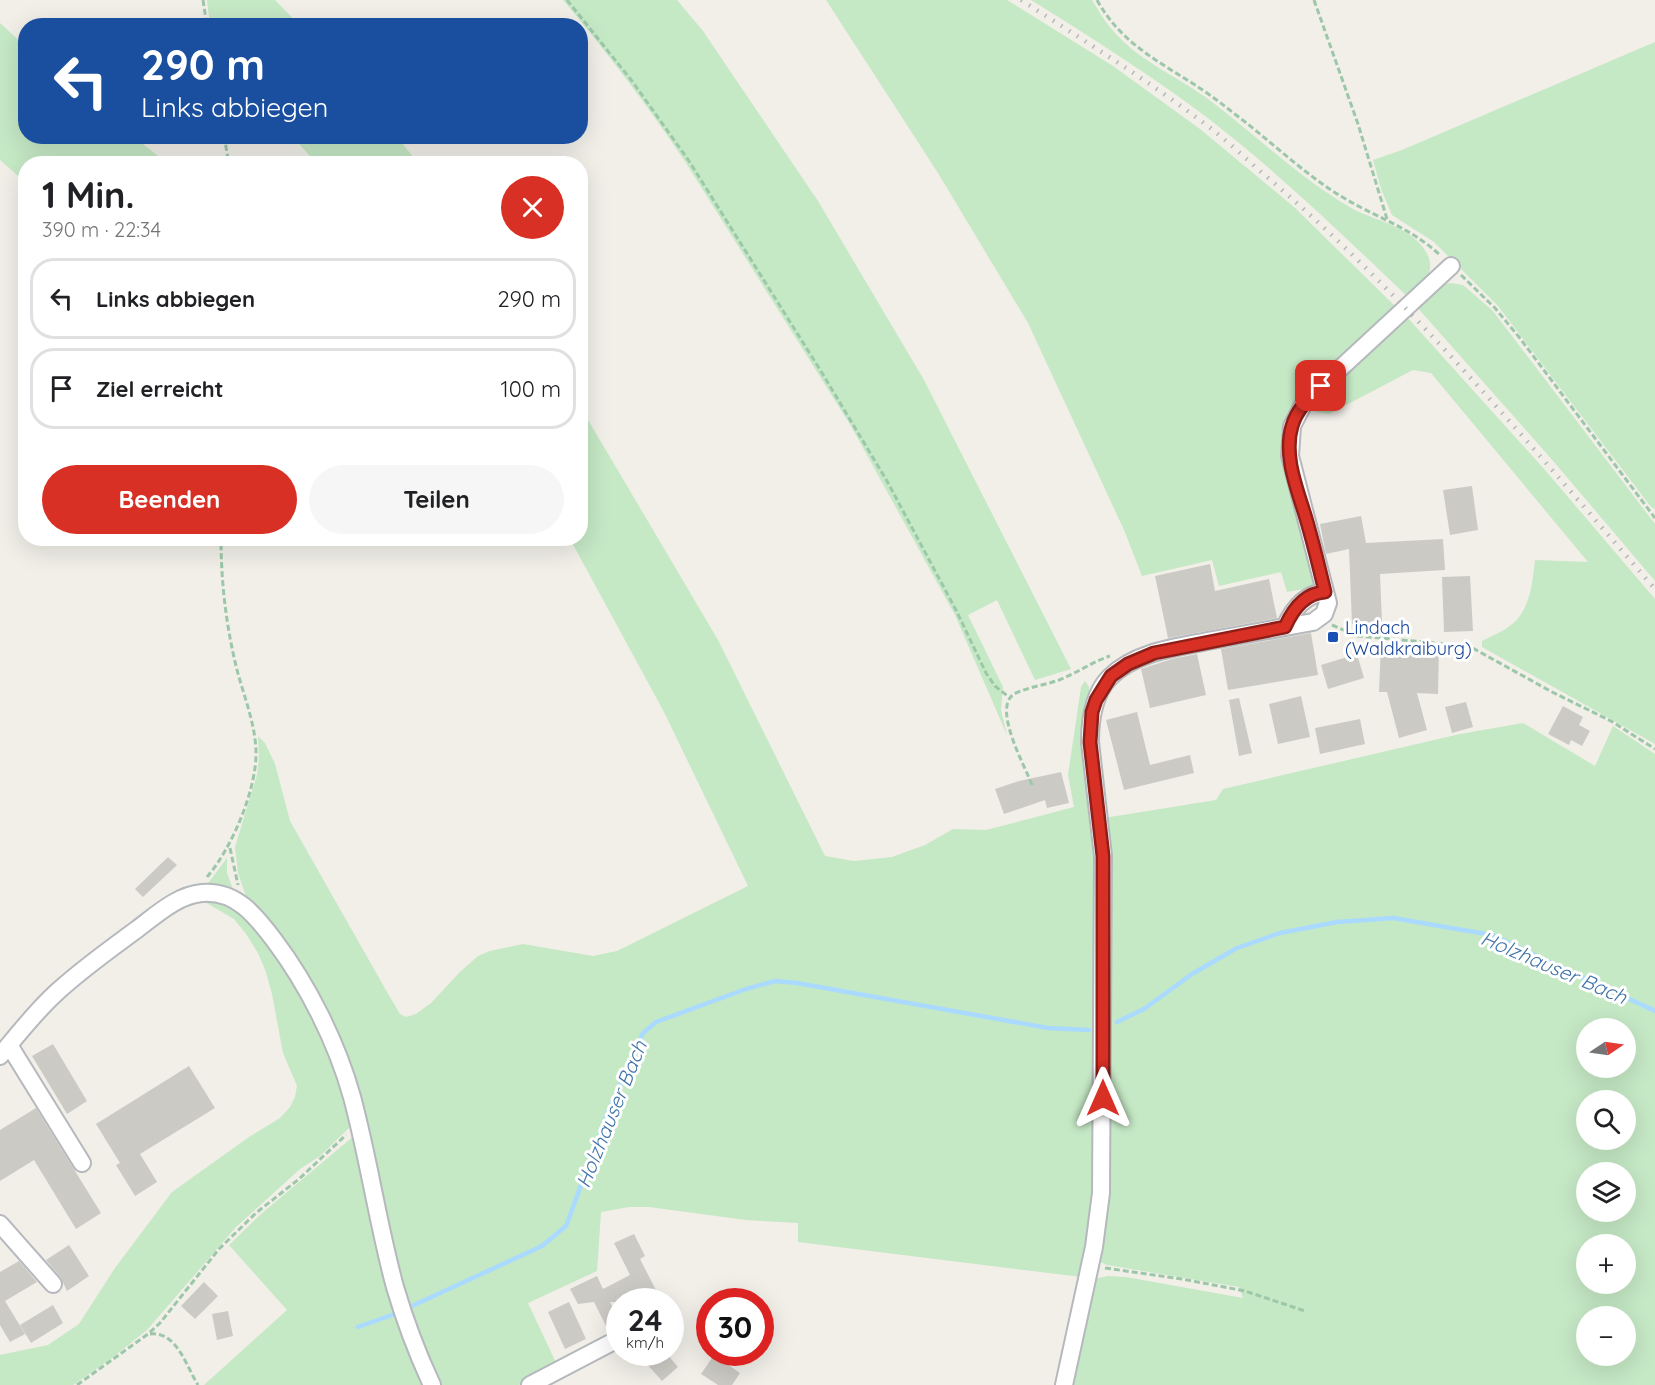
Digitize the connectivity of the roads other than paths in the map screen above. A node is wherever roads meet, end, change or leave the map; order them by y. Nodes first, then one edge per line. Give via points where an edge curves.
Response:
1 (1451, 266) road end
2 (1325, 592) junction
3 (1285, 627) junction
4 (5, 1050) edge
5 (82, 1163) dead end
6 (0, 1224) edge
7 (53, 1284) dead end
8 (606, 1345) edge
9 (432, 1385) edge
10 (530, 1385) edge
11 (1064, 1385) edge

1 - 2 street via 1305,401 1292,426 1292,469
2 - 3 street via 1303,601 1292,611
2 - 3 street via 1328,608 1319,619
3 - 11 street via 1141,658 1111,676 1094,706 1090,742 1103,856 1101,1192
4 - 5 street
4 - 9 street via 74,977 161,911 201,893 224,895 248,908 297,974 335,1047 350,1090 395,1287
6 - 7 street
8 - 10 street

